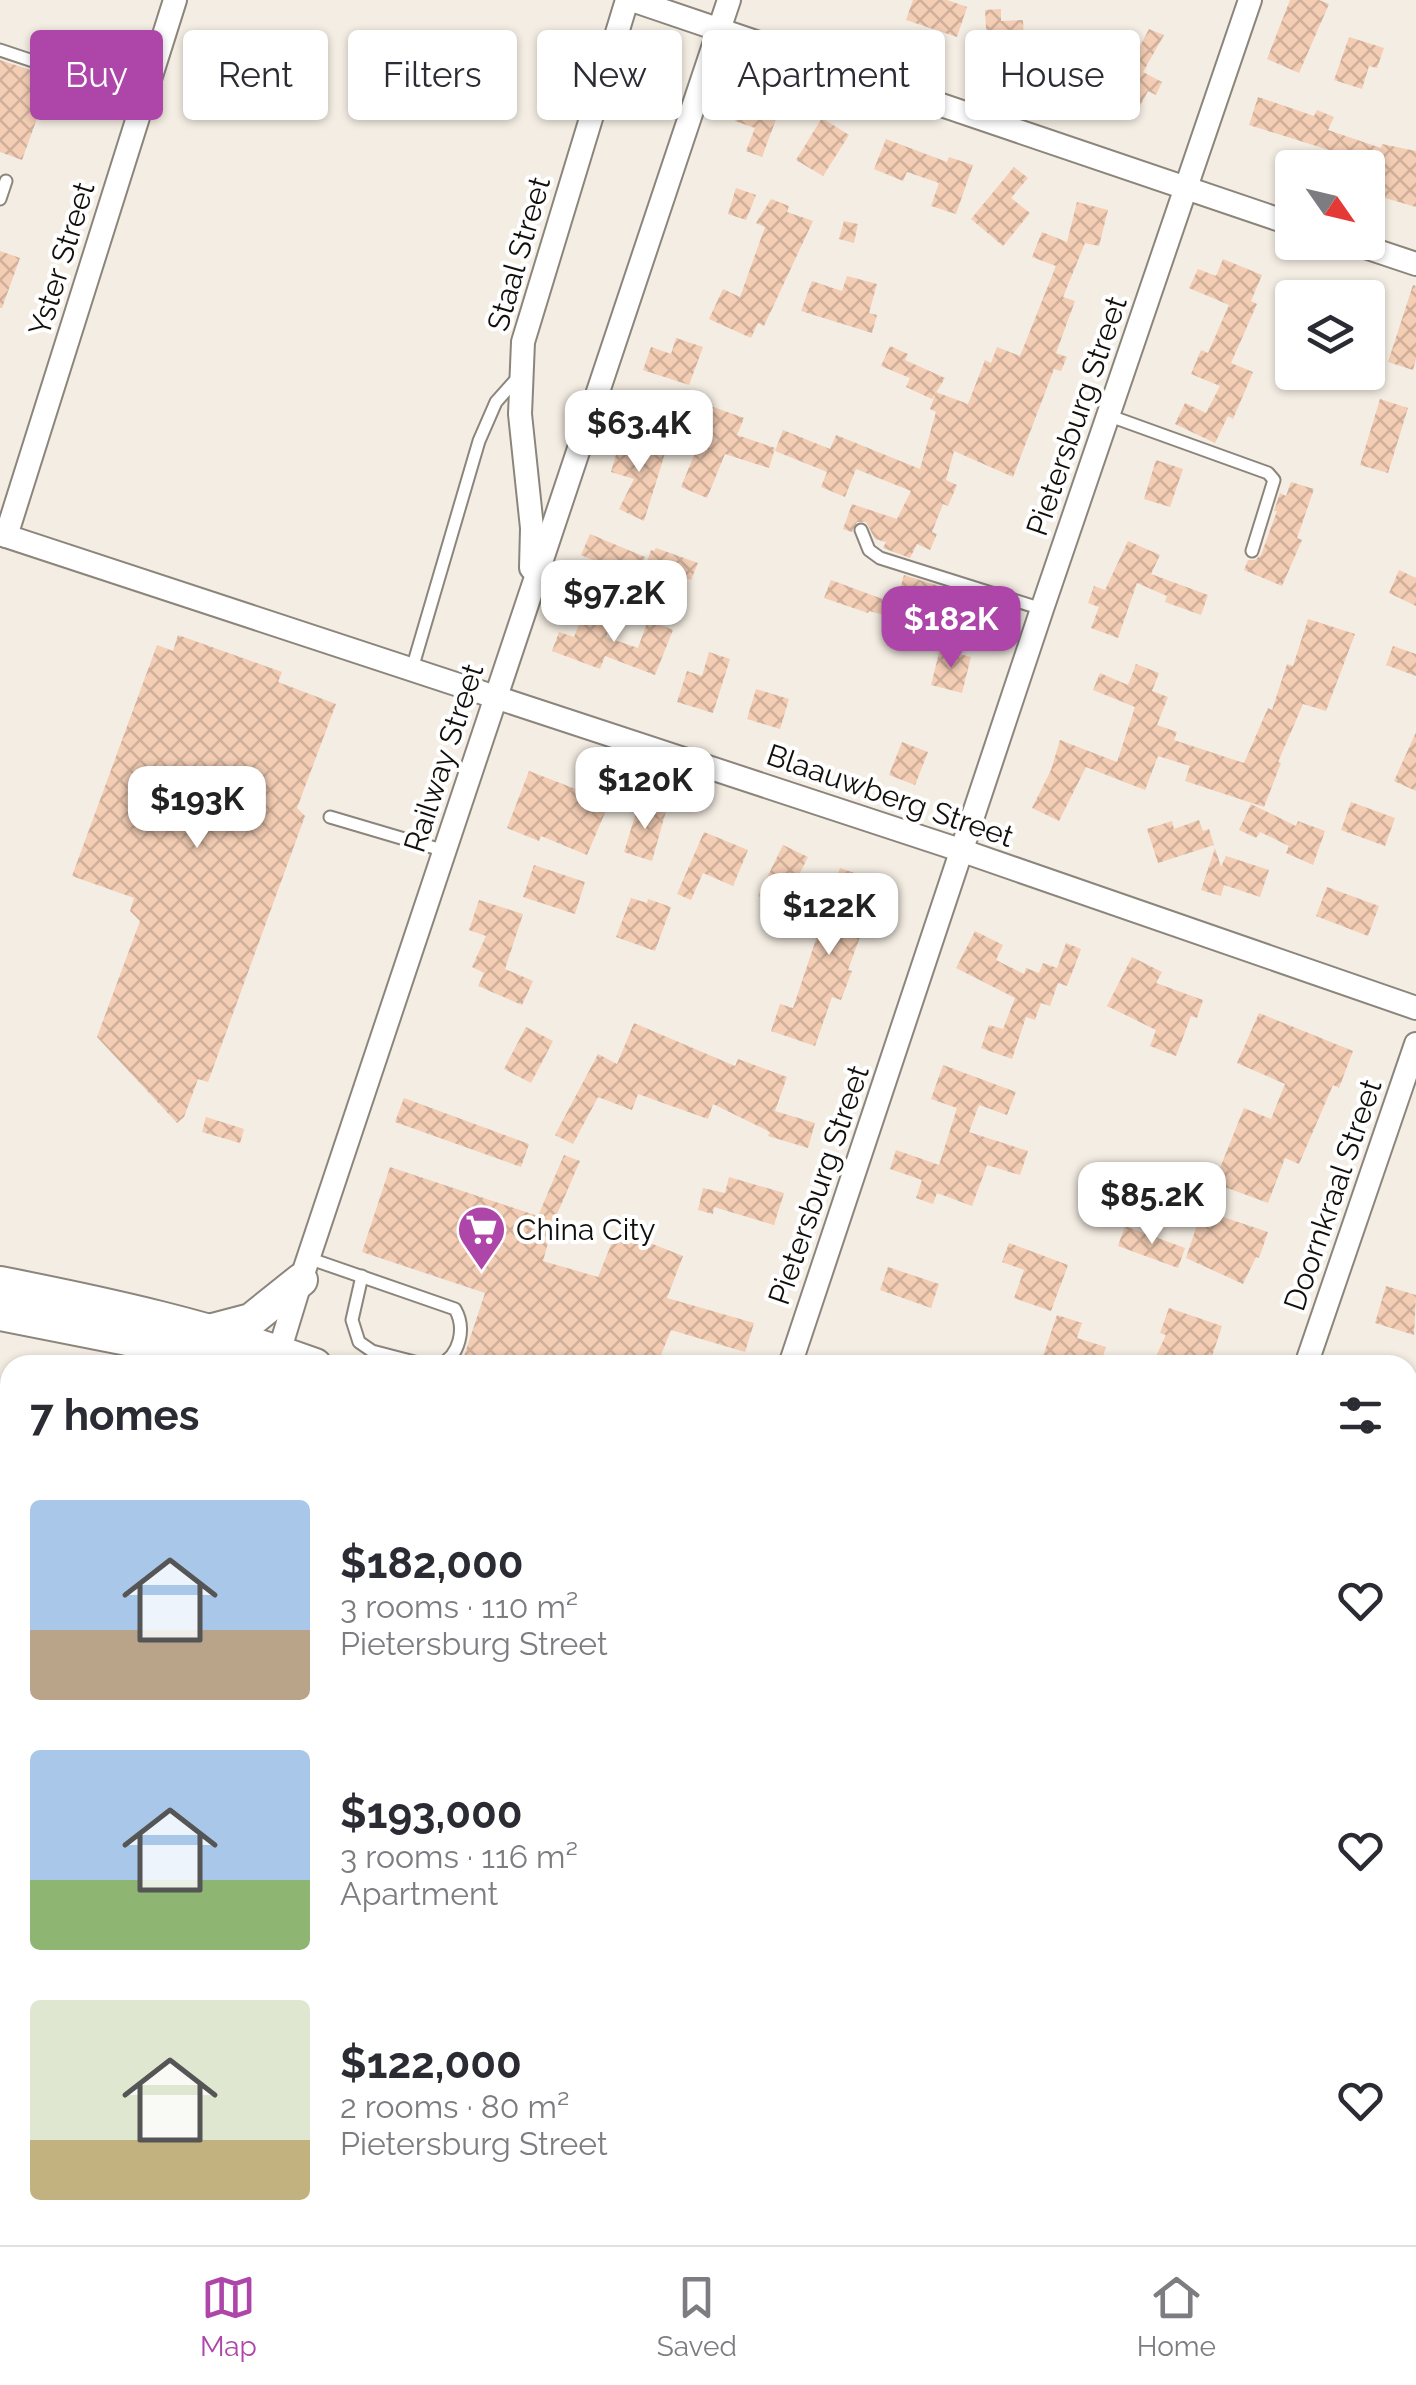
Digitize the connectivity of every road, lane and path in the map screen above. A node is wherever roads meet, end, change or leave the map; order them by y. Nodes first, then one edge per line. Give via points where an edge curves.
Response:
1 (175, 0) edge
2 (630, 0) edge
3 (728, 0) edge
4 (1244, 2) edge
5 (719, 28) junction
6 (163, 38) edge
7 (0, 50) edge
8 (30, 60) edge
9 (137, 120) edge
10 (6, 180) dead end
11 (1186, 189) junction
12 (0, 200) edge
13 (1275, 218) edge
14 (1385, 254) edge
15 (1416, 264) edge
16 (520, 374) junction
17 (1110, 416) junction
18 (861, 530) dead end
19 (3, 535) edge
20 (1252, 551) dead end
21 (530, 592) junction
22 (1042, 609) junction
23 (412, 668) junction
24 (496, 696) junction
25 (330, 817) dead end
26 (445, 851) junction
27 (963, 851) junction
28 (1416, 1008) edge
29 (1416, 1044) edge
30 (304, 1269) junction
31 (362, 1276) junction
32 (0, 1284) edge
33 (0, 1314) edge
34 (213, 1330) junction
35 (196, 1355) edge
36 (270, 1355) edge
37 (278, 1355) edge
38 (390, 1355) edge
39 (452, 1355) edge
40 (793, 1355) edge
41 (1309, 1355) edge
42 (0, 1558) edge
43 (0, 1572) edge

1 - 6 street, Yster Street
2 - 5 street
2 - 16 street, Staal Street via 531,309
3 - 5 street, Railway Street
4 - 11 street, Pietersburg Street
5 - 11 street
5 - 21 street, Railway Street
7 - 8 lane
9 - 19 street, Yster Street
10 - 12 lane
11 - 13 street
11 - 17 street, Pietersburg Street
14 - 15 street
16 - 21 street, Staal Street
16 - 23 lane via 496,402 479,440
17 - 20 lane via 1268,473 1272,491
17 - 22 street, Pietersburg Street
18 - 22 lane via 868,550 880,558
19 - 23 street, Blaauwberg Street
21 - 24 street, Railway Street
22 - 27 street, Pietersburg Street
23 - 24 street, Blaauwberg Street
24 - 26 street, Railway Street
24 - 27 street, Blaauwberg Street
25 - 26 lane
26 - 30 street, Railway Street
27 - 28 street, Blaauwberg Street
27 - 40 street, Pietersburg Street
29 - 41 street, Doornkraal Street
30 - 31 lane
30 - 34 main road via 252,1320
30 - 37 street, Railway Street
31 - 38 lane via 352,1320 359,1342
31 - 39 lane via 455,1309 462,1326
32 - 34 main road
33 - 35 main road
34 - 36 main road
42 - 43 street

